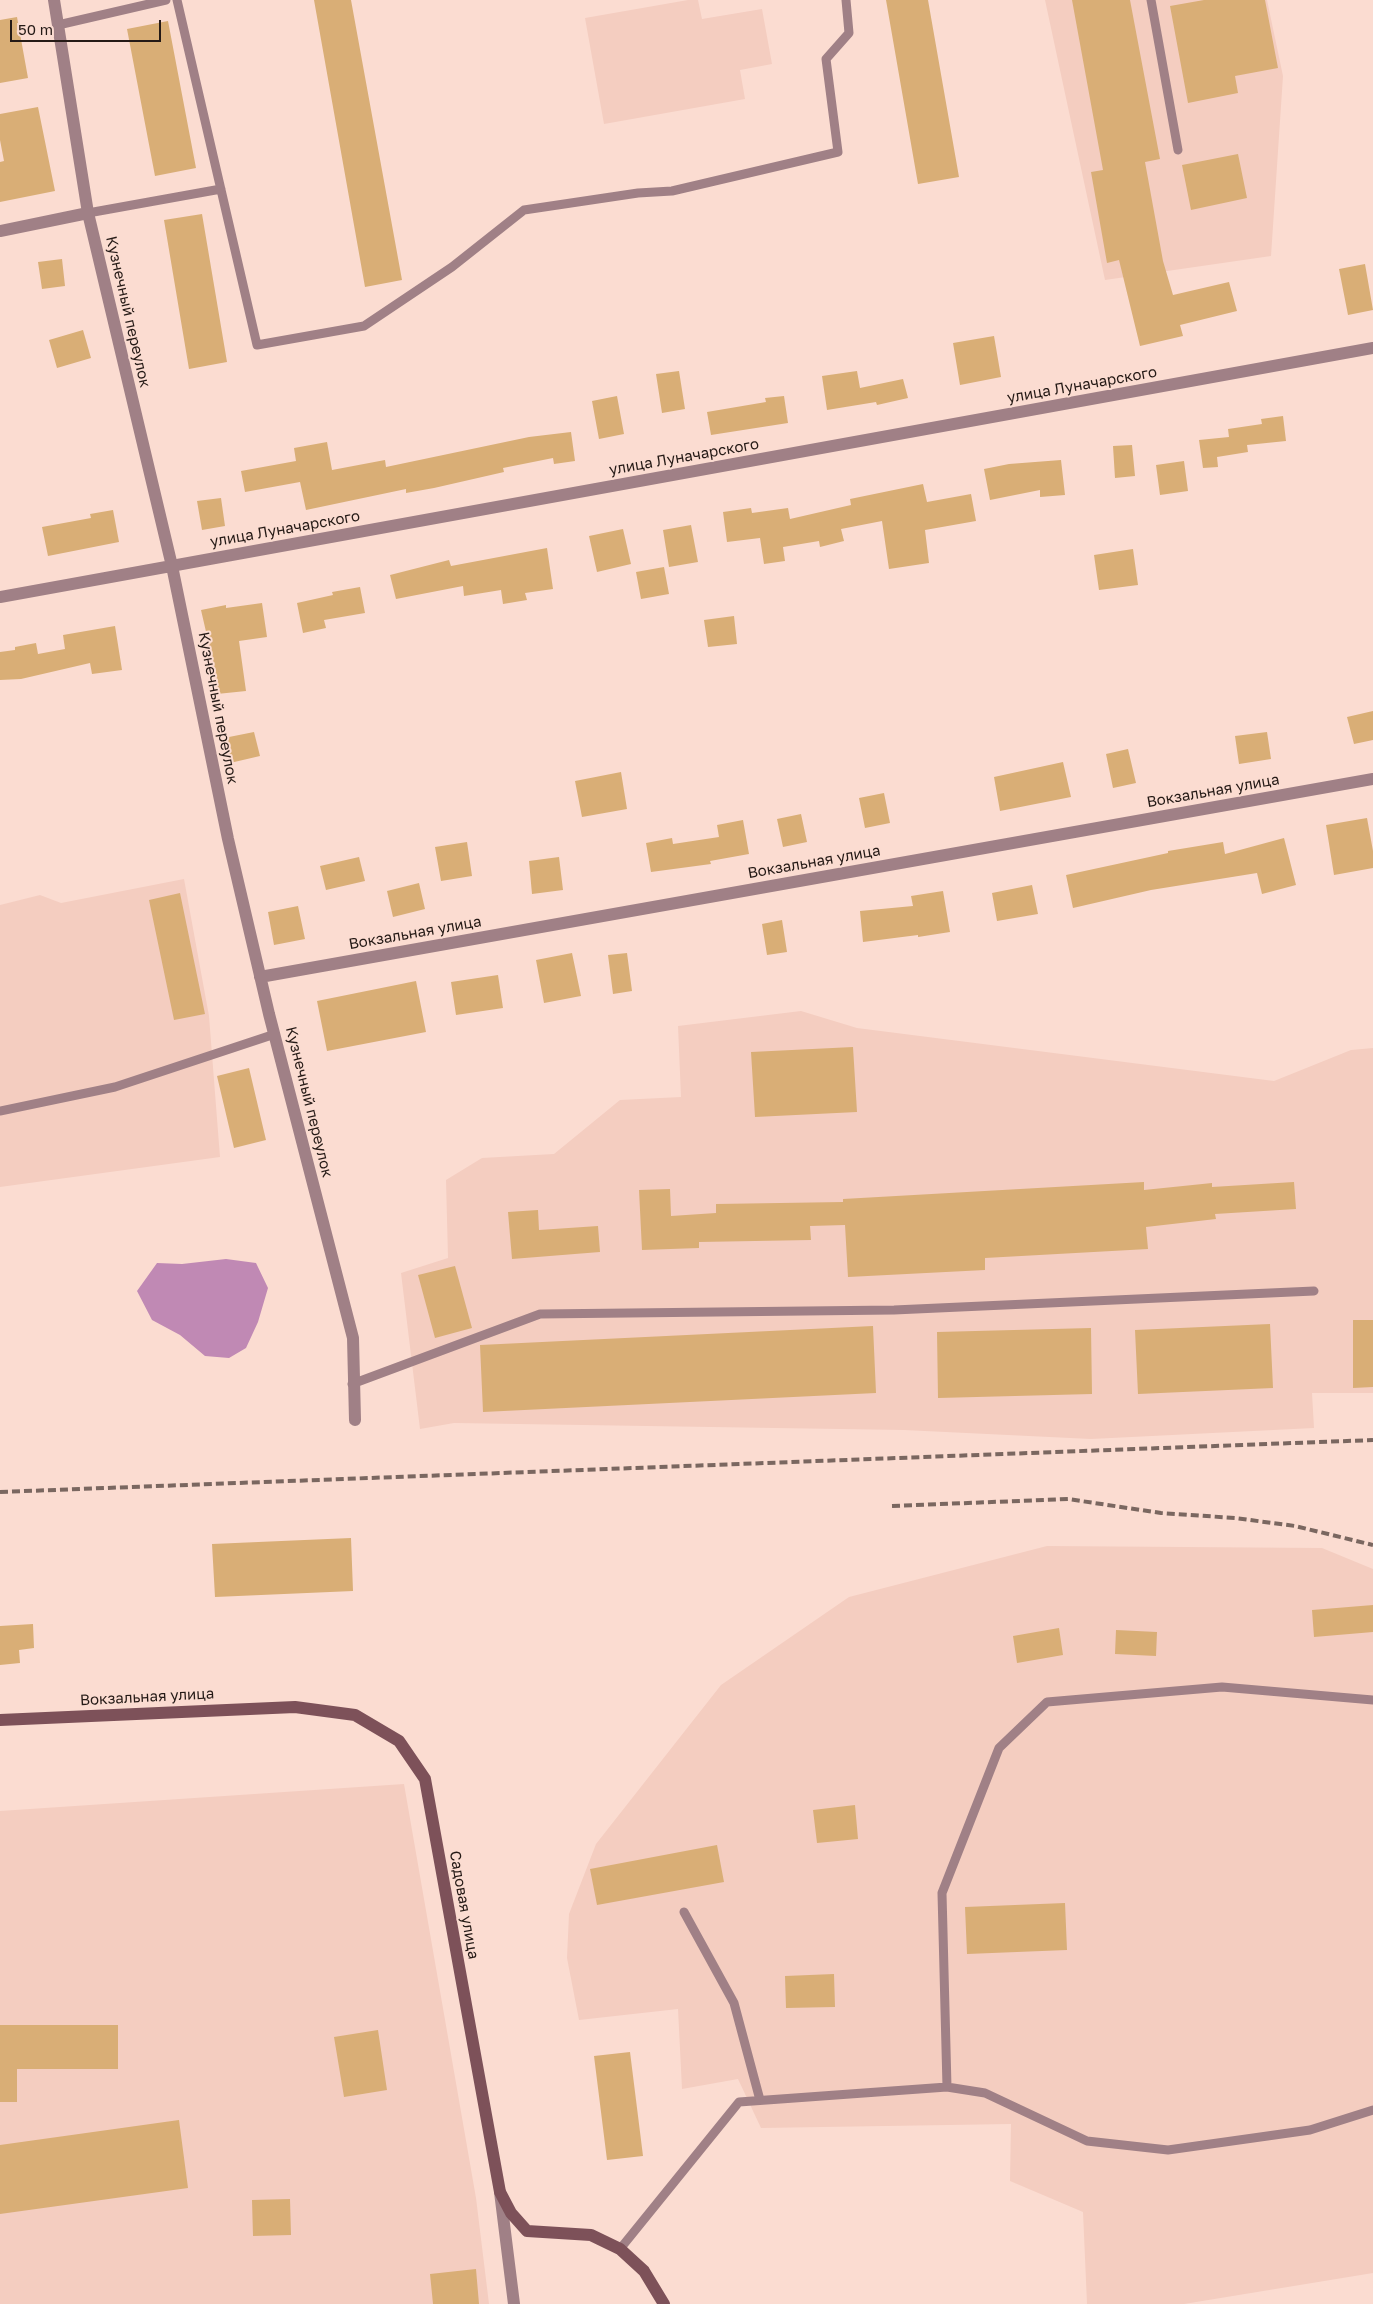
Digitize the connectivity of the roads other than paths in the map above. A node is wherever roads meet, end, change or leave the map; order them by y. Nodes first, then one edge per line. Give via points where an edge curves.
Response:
1 (54, 0) edge
2 (166, 0) edge
3 (177, 0) edge
4 (846, 0) edge
5 (1151, 0) edge
6 (58, 25) junction
7 (1178, 150) dead end
8 (221, 189) junction
9 (88, 213) junction
10 (0, 230) edge
11 (1373, 348) edge
12 (172, 566) junction
13 (0, 597) edge
14 (1373, 779) edge
15 (260, 977) junction
16 (274, 1034) junction
17 (0, 1111) edge
18 (1314, 1291) dead end
19 (352, 1384) junction
20 (355, 1420) dead end
21 (1373, 1700) edge
22 (295, 1707) joint
23 (0, 1720) edge
24 (684, 1912) dead end
25 (948, 2086) junction
26 (760, 2100) junction
27 (1373, 2110) edge
28 (500, 2192) junction
29 (620, 2250) junction
30 (514, 2304) edge
31 (664, 2304) edge

1 - 6 street, Кузнечный переулок
2 - 6 lane
3 - 8 lane
4 - 8 lane via 849,34 826,59 838,152 672,191 524,210 452,267 364,326 257,345
5 - 7 lane
6 - 9 street, Кузнечный переулок
8 - 9 lane
9 - 10 street
9 - 12 street, Кузнечный переулок
11 - 12 street, улица Луначарского
12 - 13 street, улица Луначарского
12 - 15 street, Кузнечный переулок
14 - 15 street, Вокзальная улица
15 - 16 street, Кузнечный переулок
16 - 17 lane via 115,1087
16 - 19 street, Кузнечный переулок via 353,1338
18 - 19 lane via 894,1310 540,1314
19 - 20 street, Кузнечный переулок
21 - 25 lane via 1222,1687 1047,1702 999,1748 942,1893
22 - 23 street, Вокзальная улица
22 - 28 street, Садовая улица via 355,1715 399,1741 425,1779
24 - 26 lane via 734,2003
25 - 26 lane
25 - 27 lane via 985,2093 1087,2141 1168,2150 1310,2130
26 - 29 lane via 739,2102
28 - 29 street, Садовая улица via 511,2213 527,2231 591,2235
28 - 30 street
29 - 31 street via 644,2271

